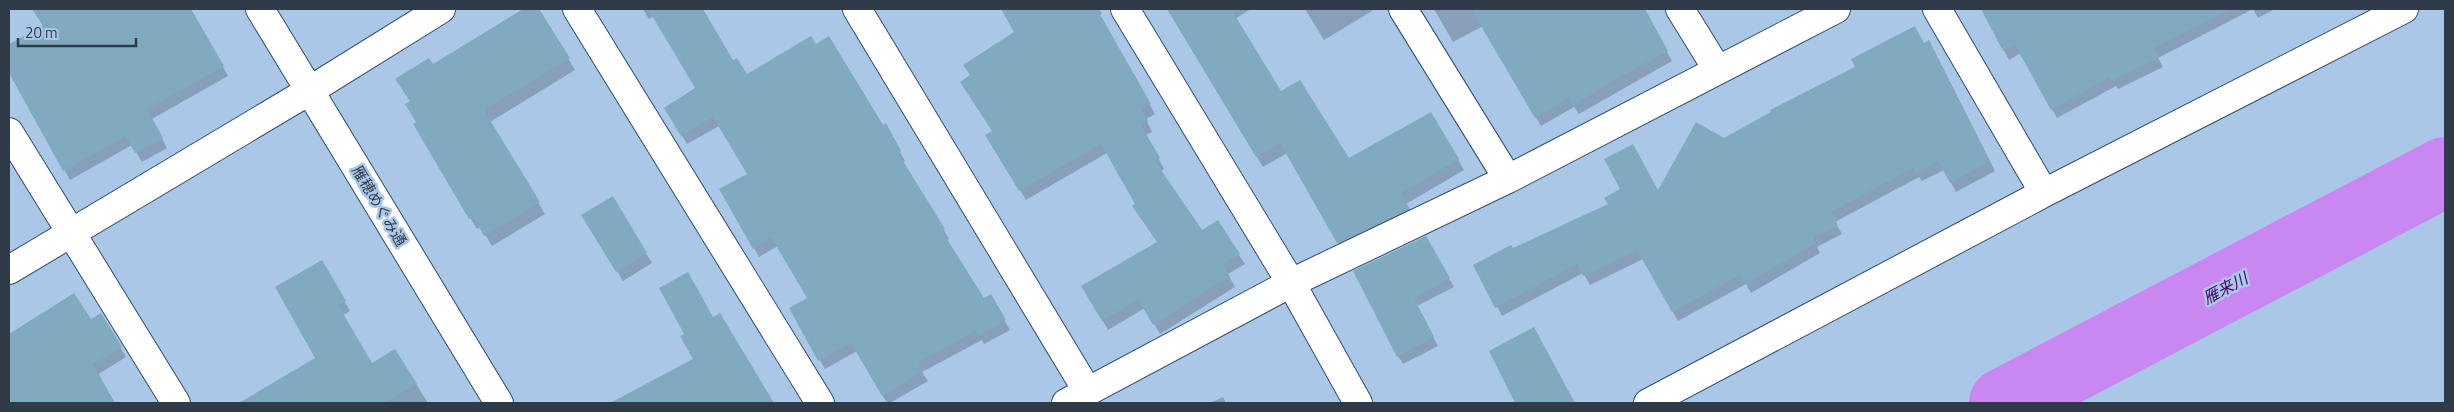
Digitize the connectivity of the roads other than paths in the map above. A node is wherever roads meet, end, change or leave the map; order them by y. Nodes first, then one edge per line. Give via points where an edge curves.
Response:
1 (260, 9) edge
2 (441, 9) edge
3 (576, 9) edge
4 (857, 9) edge
5 (1125, 9) edge
6 (1403, 9) edge
7 (1680, 9) edge
8 (1836, 9) edge
9 (1937, 9) edge
10 (2404, 9) edge
11 (1717, 69) junction
12 (309, 91) junction
13 (9, 132) edge
14 (1508, 178) junction
15 (2044, 193) junction
16 (70, 233) junction
17 (9, 270) edge
18 (1291, 283) junction
19 (1077, 397) edge
20 (176, 403) edge
21 (499, 403) edge
22 (820, 403) edge
23 (1358, 403) edge
24 (1648, 403) edge

1 - 12 street, 雁穂めぐみ通
2 - 12 street
3 - 22 street
4 - 19 street
5 - 18 street
6 - 14 street
7 - 11 street
8 - 11 street
9 - 15 street
10 - 15 street
11 - 14 street
12 - 16 street
12 - 21 street, 雁穂めぐみ通
13 - 16 street
14 - 18 street
15 - 24 street
16 - 17 street
16 - 20 street
18 - 19 street
18 - 23 street

